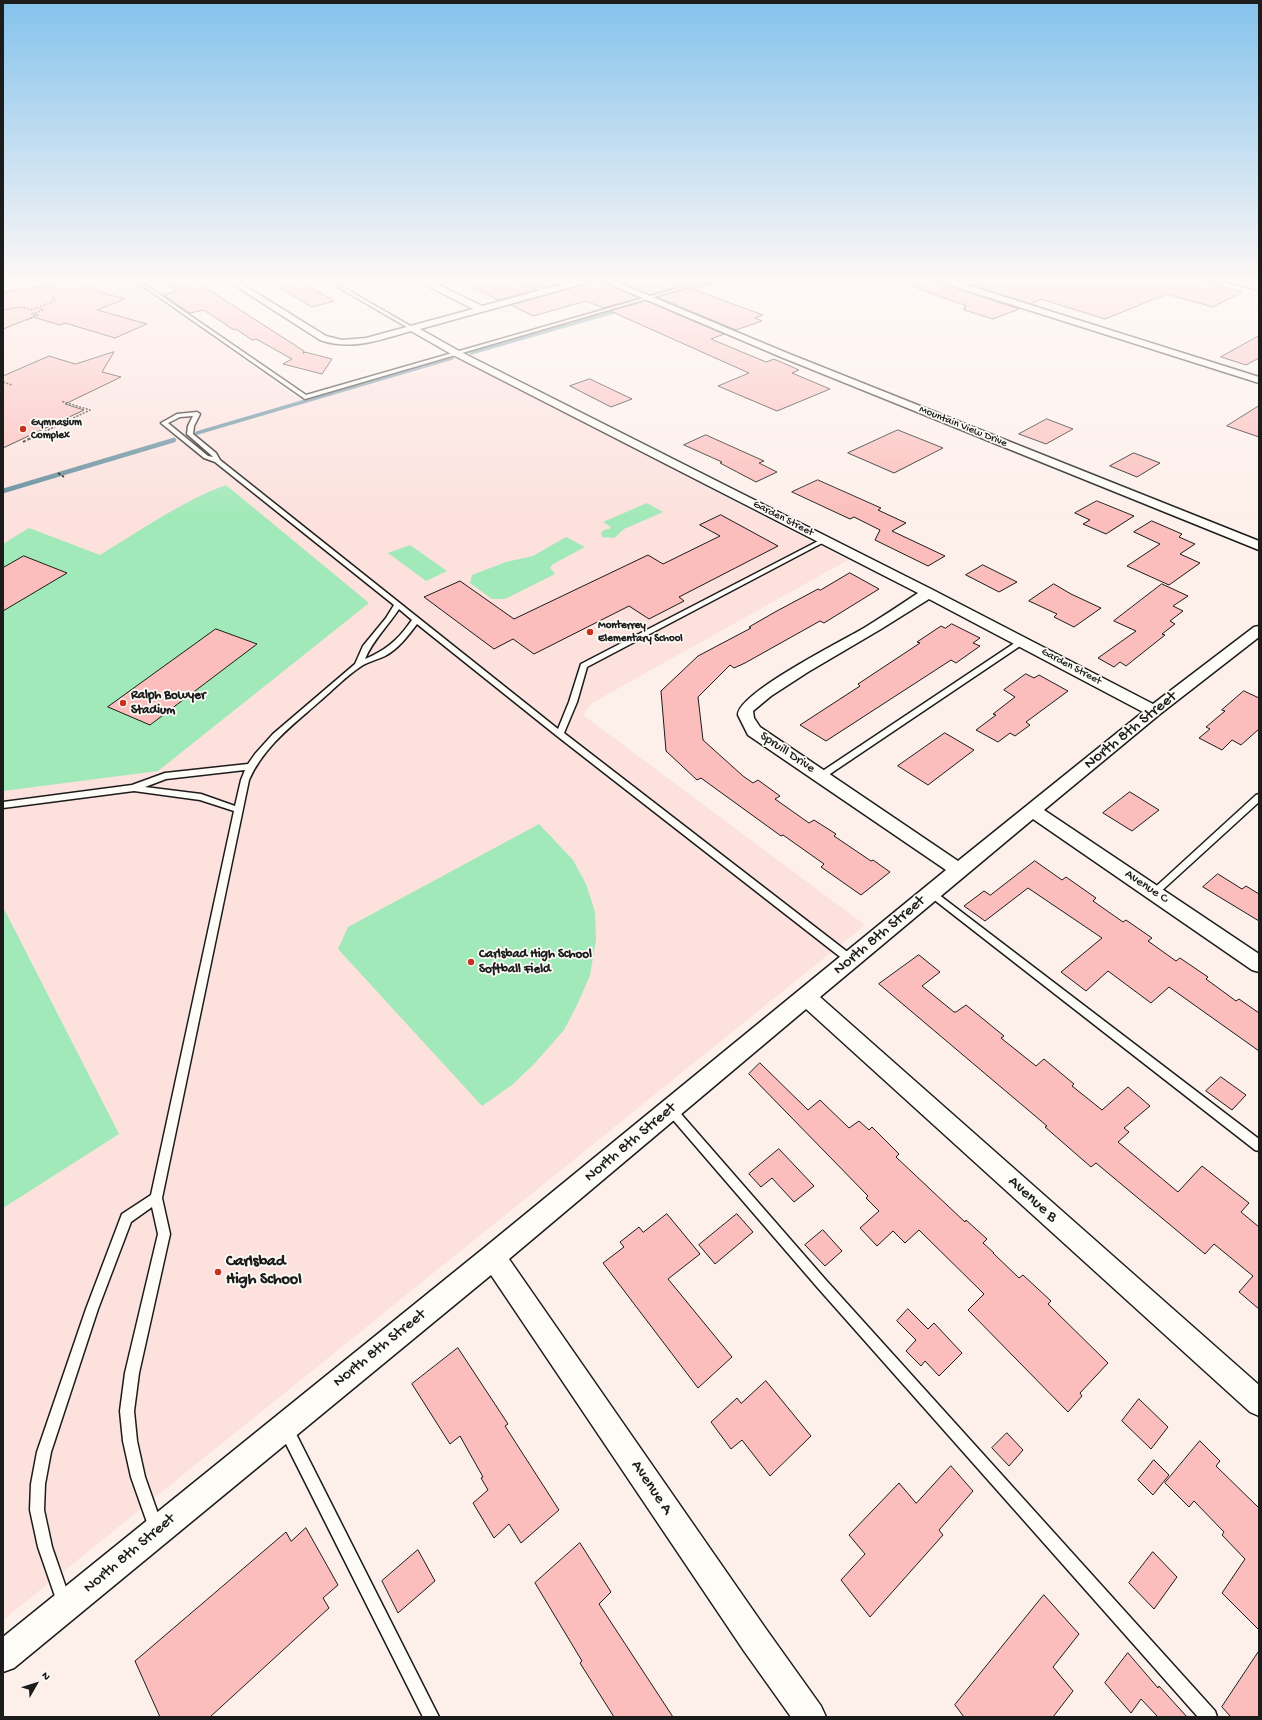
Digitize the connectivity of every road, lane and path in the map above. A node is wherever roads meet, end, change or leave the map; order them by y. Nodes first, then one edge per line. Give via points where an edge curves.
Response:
1 (251, 359) edge
2 (435, 359) edge
3 (468, 359) edge
4 (797, 359) edge
5 (1194, 359) edge
6 (1259, 380) edge
7 (3, 382) edge
8 (12, 385) dead end
9 (61, 401) dead end
10 (23, 442) dead end
11 (217, 461) junction
12 (58, 473) dead end
13 (64, 477) dead end
14 (824, 540) junction
15 (1259, 546) edge
16 (928, 593) junction
17 (398, 604) junction
18 (416, 619) junction
19 (1259, 630) edge
20 (1022, 642) junction
21 (358, 665) junction
22 (1154, 711) junction
23 (560, 734) junction
24 (250, 767) junction
25 (821, 776) junction
26 (133, 788) junction
27 (1259, 797) edge
28 (3, 805) edge
29 (239, 810) junction
30 (1033, 810) junction
31 (959, 870) junction
32 (1154, 893) junction
33 (931, 894) junction
34 (851, 960) junction
35 (1259, 964) edge
36 (806, 998) junction
37 (671, 1110) junction
38 (1259, 1146) edge
39 (156, 1198) junction
40 (493, 1257) junction
41 (1259, 1403) edge
42 (285, 1426) junction
43 (157, 1531) junction
44 (66, 1607) junction
45 (3, 1657) edge
46 (431, 1717) edge
47 (810, 1717) edge
48 (1209, 1717) edge

1 - 2 lane via 306,397
3 - 14 street, Garden Street
4 - 15 street, Mountain View Drive
5 - 6 street
7 - 8 path
9 - 10 path via 90,410
11 - 11 lane via 214,454 190,434 190,426 197,414 179,415 164,423 206,457
11 - 17 lane
12 - 13 path
14 - 16 street, Garden Street
14 - 23 lane via 584,666
16 - 20 street, Garden Street
16 - 25 street, Spruill Drive via 767,691 745,711 746,720 754,731
17 - 18 lane
17 - 21 lane via 367,646
18 - 21 lane via 407,633 384,653
18 - 23 lane
19 - 22 street, North 8th Street
20 - 22 street, Garden Street
20 - 25 lane
21 - 24 lane via 282,731
22 - 30 street, North 8th Street
23 - 34 lane
24 - 26 lane via 165,776
24 - 29 lane
25 - 31 street, Spruill Drive
26 - 28 lane
26 - 29 lane via 201,797
27 - 32 lane
29 - 39 lane
30 - 31 street, North 8th Street
30 - 32 street, Avenue C
31 - 33 street, North 8th Street
32 - 35 street, Avenue C
33 - 34 street, North 8th Street
33 - 38 lane
34 - 36 street, North 8th Street
36 - 37 street, North 8th Street
36 - 41 street, Avenue B
37 - 40 street, North 8th Street
37 - 48 lane via 826,1289
39 - 43 lane via 164,1234 144,1316 127,1410 130,1441 138,1477
39 - 44 lane via 126,1218 44,1452 38,1484 37,1510 45,1547
40 - 42 street, North 8th Street
40 - 47 street, Avenue A
42 - 43 street, North 8th Street
42 - 46 lane
43 - 44 street, North 8th Street
44 - 45 street, North 8th Street

